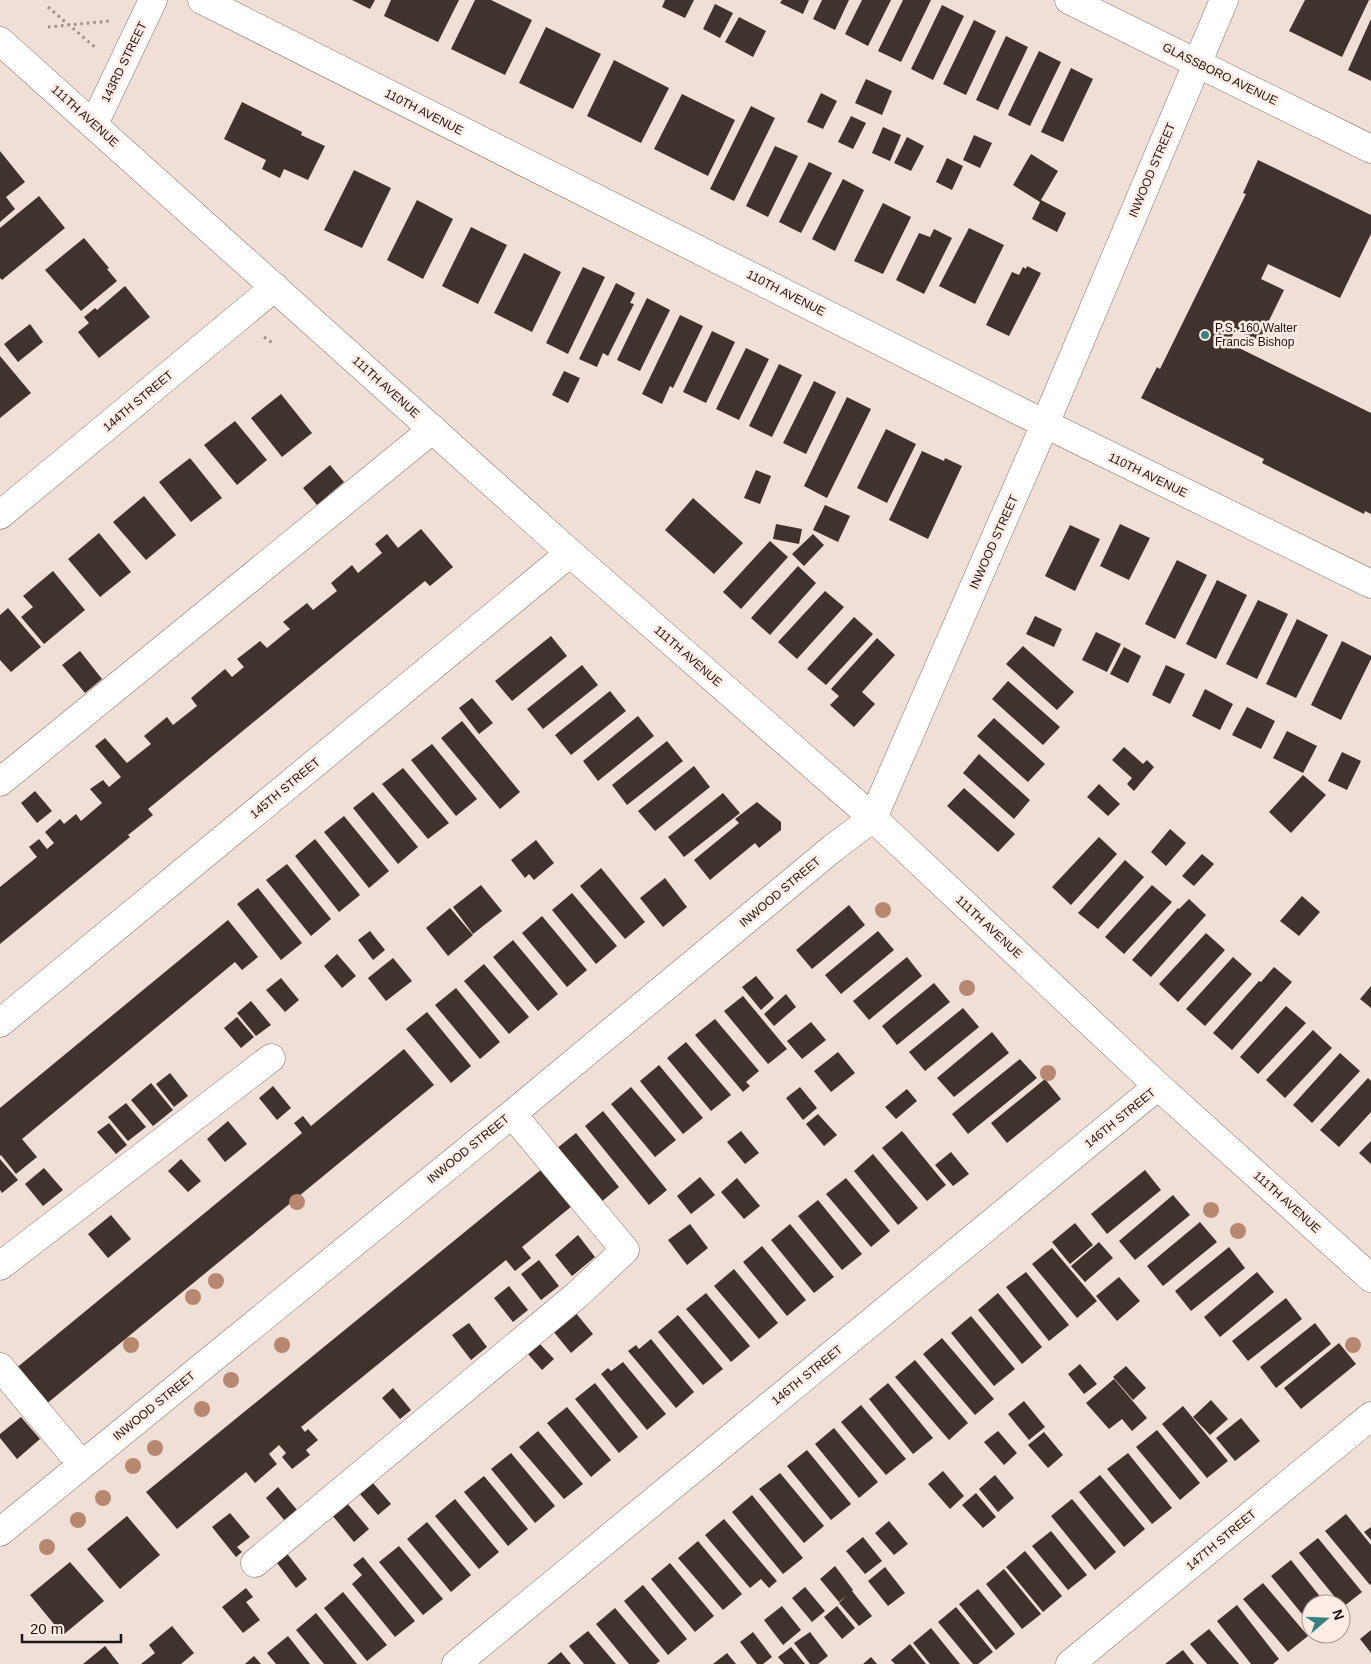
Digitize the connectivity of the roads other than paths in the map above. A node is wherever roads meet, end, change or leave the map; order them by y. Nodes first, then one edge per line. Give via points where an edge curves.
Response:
1 (154, 0) edge
2 (202, 0) edge
3 (1069, 0) edge
4 (1224, 0) edge
5 (0, 41) edge
6 (1197, 63) junction
7 (94, 124) junction
8 (1371, 148) edge
9 (275, 287) junction
10 (1045, 424) junction
11 (433, 429) junction
12 (0, 515) edge
13 (570, 553) junction
14 (1371, 584) edge
15 (0, 782) edge
16 (873, 818) junction
17 (0, 1023) edge
18 (271, 1058) dead end
19 (1158, 1086) junction
20 (512, 1114) junction
21 (0, 1266) edge
22 (1371, 1278) edge
23 (0, 1367) edge
24 (1371, 1416) edge
25 (82, 1465) junction
26 (0, 1532) edge
27 (255, 1563) dead end
28 (456, 1664) edge
29 (1070, 1664) edge

1 - 7 street, 143RD STREET
2 - 10 street, 110TH AVENUE
3 - 6 street, GLASSBORO AVENUE
4 - 6 street, INWOOD STREET
5 - 7 street, 111TH AVENUE
6 - 8 street, GLASSBORO AVENUE
6 - 10 street, INWOOD STREET
7 - 9 street, 111TH AVENUE
9 - 11 street, 111TH AVENUE
9 - 12 street, 144TH STREET
10 - 14 street, 110TH AVENUE
10 - 16 street, INWOOD STREET
11 - 13 street, 111TH AVENUE
11 - 15 street
13 - 16 street, 111TH AVENUE
13 - 17 street, 145TH STREET
16 - 19 street, 111TH AVENUE
16 - 20 street, INWOOD STREET via 825,854
18 - 21 street
19 - 22 street, 111TH AVENUE
19 - 28 street, 146TH STREET
20 - 25 street, INWOOD STREET
20 - 27 street via 625,1250 577,1295
23 - 25 street
24 - 29 street, 147TH STREET
25 - 26 street, INWOOD STREET

